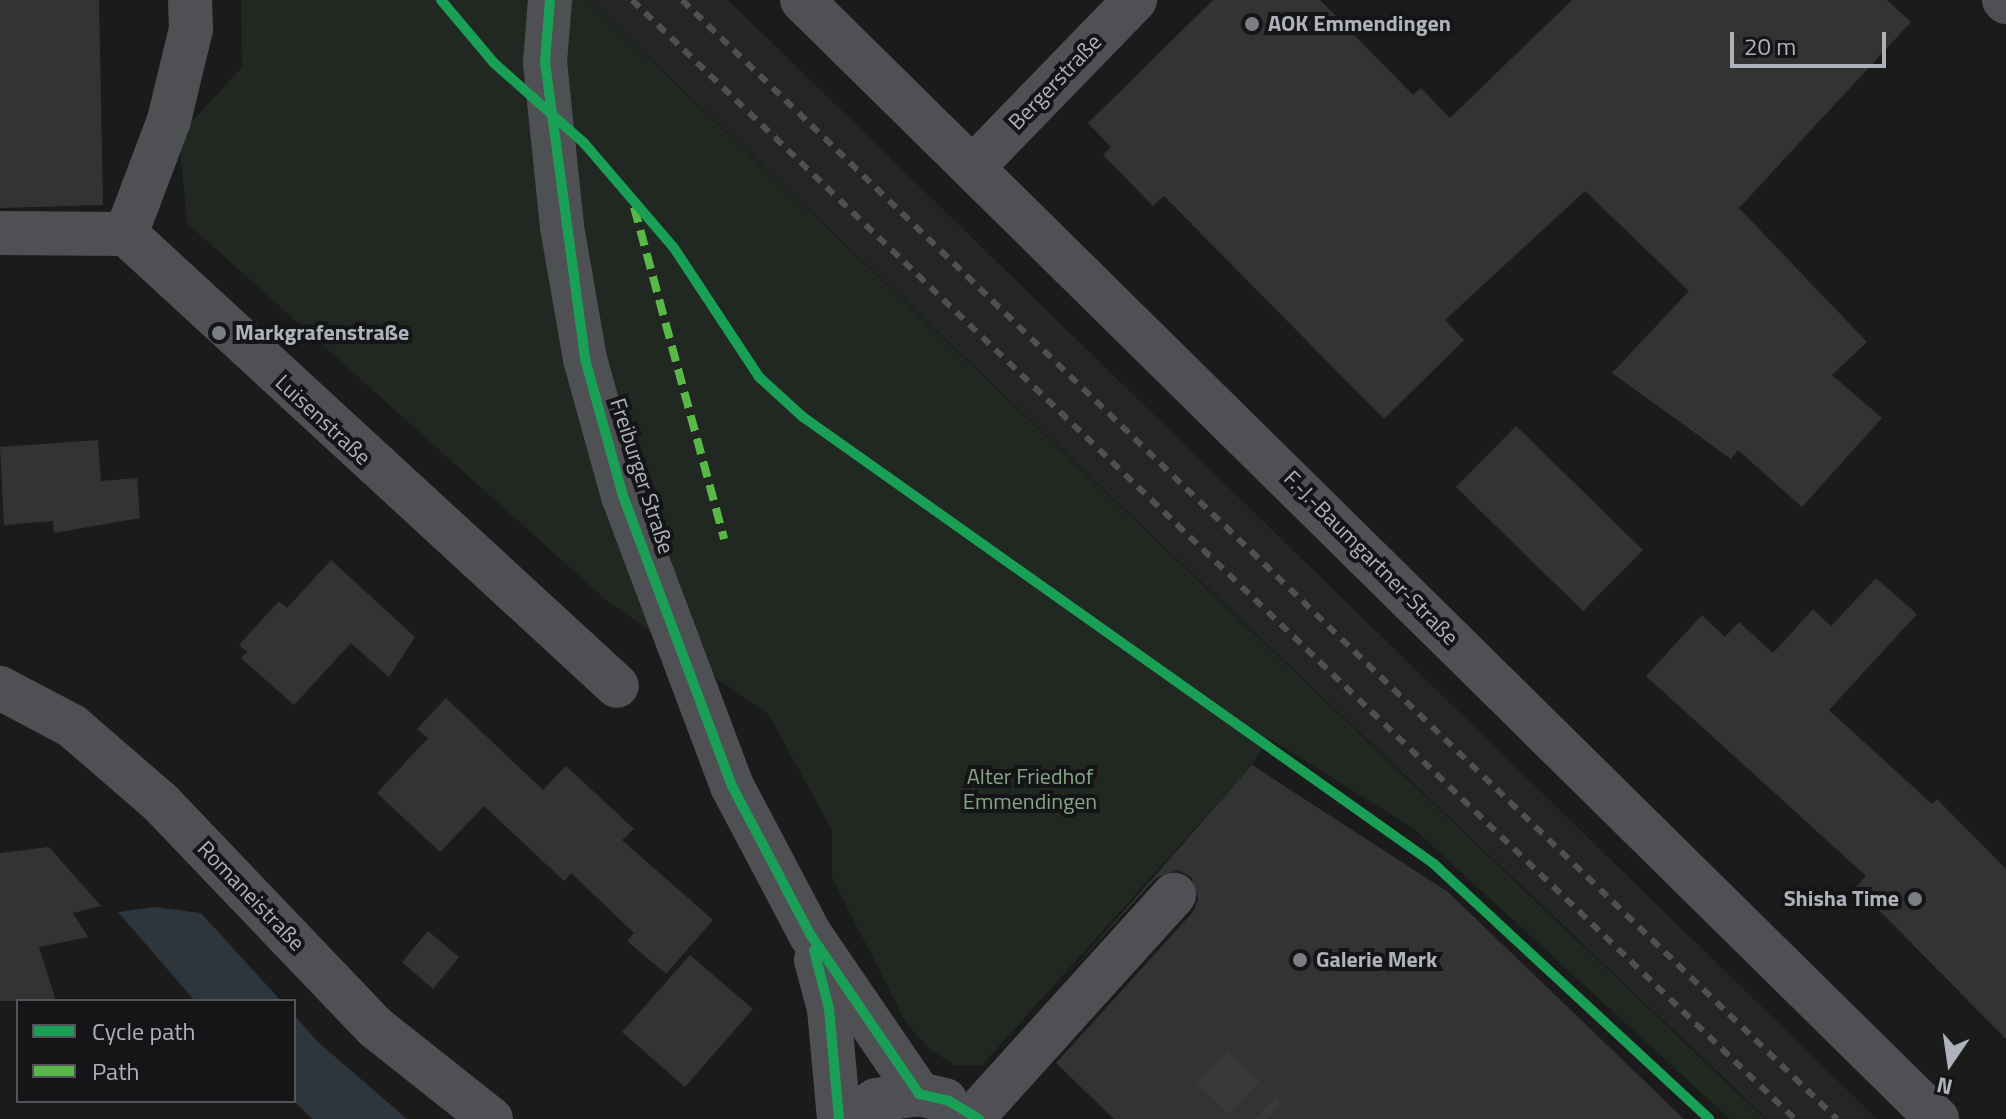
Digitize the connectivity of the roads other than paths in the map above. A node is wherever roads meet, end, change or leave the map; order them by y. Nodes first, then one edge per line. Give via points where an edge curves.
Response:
1 (190, 0) edge
2 (550, 0) edge
3 (802, 0) edge
4 (1135, 0) edge
5 (975, 165) junction
6 (0, 233) edge
7 (126, 234) junction
8 (617, 686) dead end
9 (0, 688) edge
10 (1162, 908) dead end
11 (810, 934) junction
12 (919, 1094) junction
13 (986, 1106) edge
14 (491, 1119) edge
15 (839, 1119) edge
16 (846, 1119) edge
17 (1937, 1119) edge

1 - 7 street via 191,29 169,120
2 - 11 street, Freiburger Straße via 545,62 585,359 623,496 732,786
3 - 5 street, F.-J.-Baumgartner-Straße
4 - 5 street, Bergerstraße
5 - 17 street, F.-J.-Baumgartner-Straße
6 - 7 street
7 - 8 street, Luisenstraße
9 - 14 street, Romaneistraße via 72,726 160,802 375,1027
10 - 13 street
11 - 12 street, Freiburger Straße
11 - 15 street, Freiburger Straße via 829,1009
12 - 13 street
12 - 16 street via 876,1100

